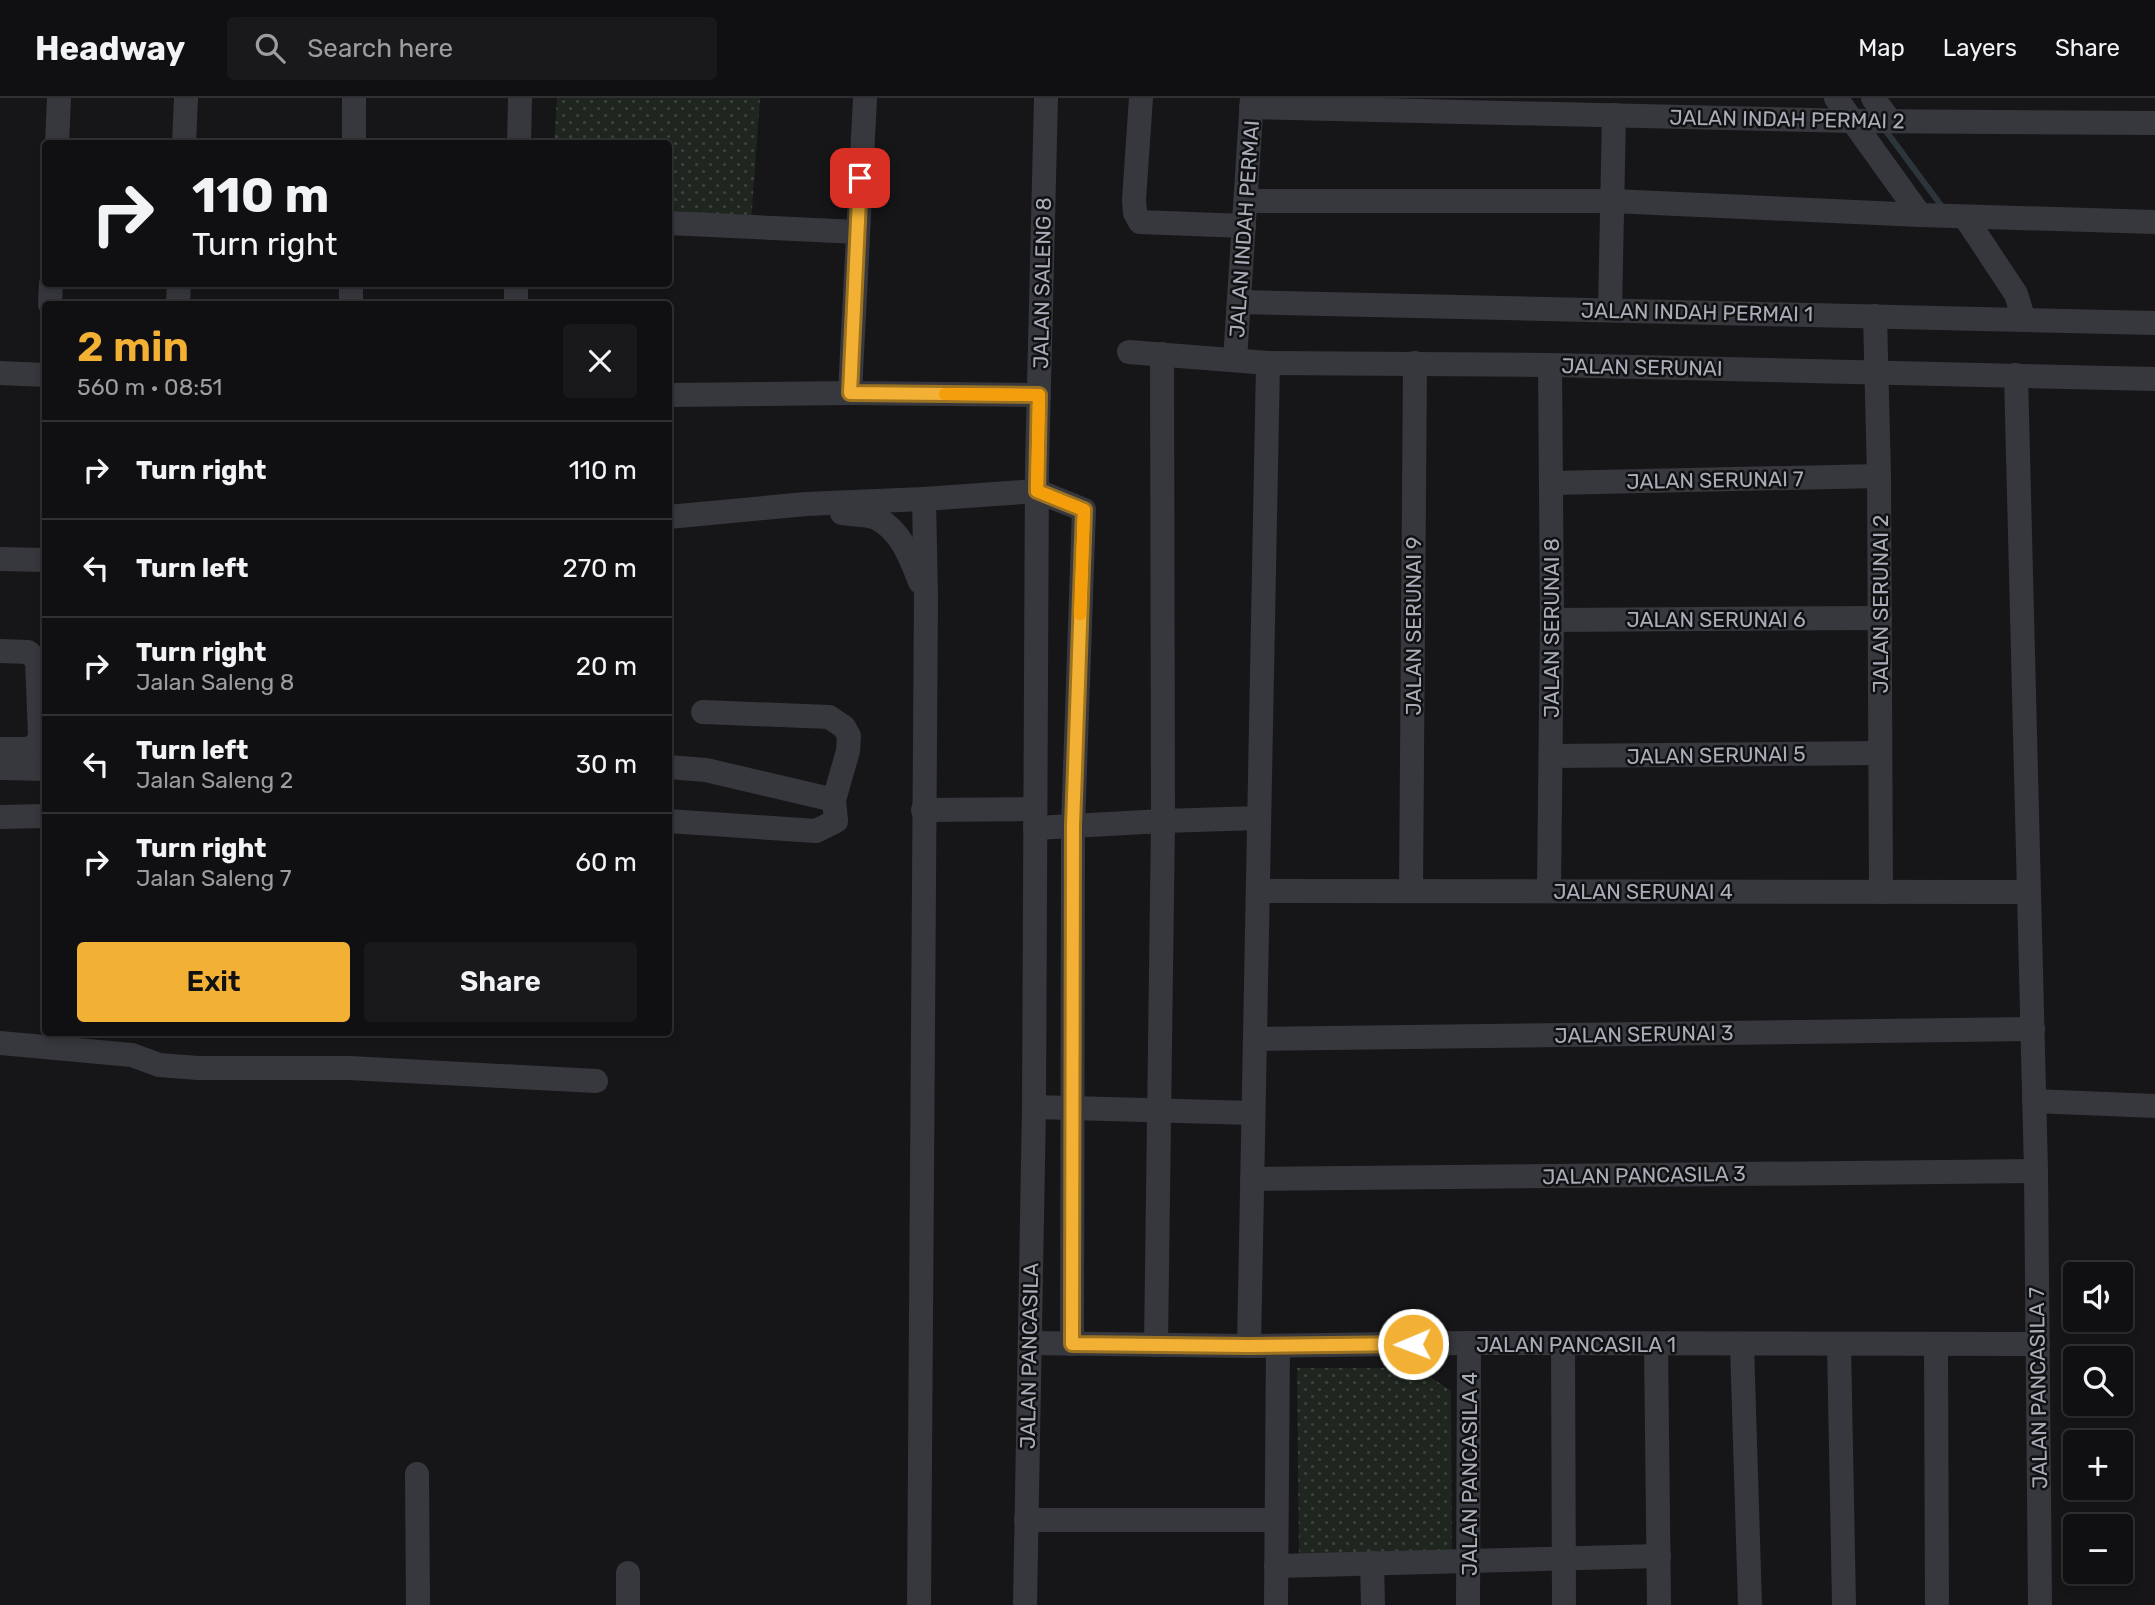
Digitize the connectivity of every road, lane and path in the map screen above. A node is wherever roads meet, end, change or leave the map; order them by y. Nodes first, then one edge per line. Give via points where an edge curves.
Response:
1 (59, 98) edge
2 (186, 98) edge
3 (354, 98) edge
4 (520, 98) edge
5 (864, 98) edge
6 (1046, 98) edge
7 (1141, 98) edge
8 (1836, 98) edge
9 (1873, 98) edge
10 (1252, 102) edge
11 (1331, 104) edge
12 (1409, 104) edge
13 (1614, 115) junction
14 (1853, 121) junction
15 (1890, 121) junction
16 (2155, 123) edge
17 (57, 140) edge
18 (184, 140) edge
19 (354, 140) edge
20 (519, 140) edge
21 (1245, 201) junction
22 (1612, 201) junction
23 (1920, 215) junction
24 (1965, 217) junction
25 (2155, 222) edge
26 (672, 223) edge
27 (1244, 226) junction
28 (858, 232) junction
29 (1239, 302) junction
30 (1610, 310) junction
31 (1875, 316) junction
32 (2024, 320) junction
33 (2155, 323) edge
34 (1129, 352) dead end
35 (1162, 354) junction
36 (1235, 360) junction
37 (1415, 362) junction
38 (1268, 363) junction
39 (1550, 365) junction
40 (1877, 373) junction
41 (42, 375) edge
42 (2016, 375) junction
43 (2, 376) edge
44 (2155, 379) edge
45 (850, 393) junction
46 (672, 395) edge
47 (1039, 395) junction
48 (1879, 476) junction
49 (1037, 479) junction
50 (1551, 483) junction
51 (924, 499) junction
52 (806, 504) junction
53 (672, 516) edge
54 (0, 559) edge
55 (42, 561) edge
56 (926, 596) junction
57 (1880, 618) junction
58 (1552, 620) junction
59 (0, 651) edge
60 (703, 712) dead end
61 (0, 749) edge
62 (1880, 753) junction
63 (1551, 756) junction
64 (672, 767) edge
65 (0, 768) edge
66 (42, 769) edge
67 (834, 800) junction
68 (923, 810) junction
69 (42, 816) edge
70 (0, 817) edge
71 (1259, 818) junction
72 (1035, 819) junction
73 (672, 821) edge
74 (1163, 821) junction
75 (1073, 826) junction
76 (1411, 890) junction
77 (1258, 891) junction
78 (1549, 891) junction
79 (1881, 892) junction
80 (2029, 892) junction
81 (2033, 1029) junction
82 (1255, 1039) junction
83 (0, 1044) edge
84 (596, 1080) dead end
85 (2034, 1101) junction
86 (2155, 1106) edge
87 (1034, 1107) junction
88 (1073, 1108) junction
89 (1161, 1111) junction
90 (1254, 1113) junction
91 (2036, 1171) junction
92 (1252, 1179) junction
93 (1030, 1343) junction
94 (1469, 1343) junction
95 (1072, 1344) junction
96 (1563, 1344) junction
97 (1656, 1344) junction
98 (1742, 1344) junction
99 (1839, 1344) junction
100 (2038, 1344) junction
101 (1156, 1345) junction
102 (1936, 1345) junction
103 (1249, 1346) junction
104 (1278, 1346) junction
105 (417, 1474) dead end
106 (1027, 1520) junction
107 (1276, 1520) junction
108 (1659, 1556) junction
109 (1564, 1558) junction
110 (1468, 1561) junction
111 (1372, 1563) junction
112 (1276, 1566) junction
113 (628, 1573) dead end
114 (418, 1605) edge
115 (628, 1605) edge
116 (919, 1605) edge
117 (1025, 1605) edge
118 (1276, 1605) edge
119 (1373, 1605) edge
120 (1468, 1605) edge
121 (1564, 1605) edge
122 (1659, 1605) edge
123 (1750, 1605) edge
124 (1844, 1605) edge
125 (1937, 1605) edge
126 (2040, 1605) edge

1 - 17 street
2 - 18 street
3 - 19 street
4 - 20 street
5 - 28 street
6 - 47 street, JALAN SALENG 8
7 - 27 street via 1134,200 1140,222
8 - 14 street
9 - 15 street
10 - 11 street, JALAN INDAH PERMAI 2
10 - 21 street, JALAN INDAH PERMAI
11 - 12 street, JALAN INDAH PERMAI 2
12 - 13 street, JALAN INDAH PERMAI 2
13 - 14 street, JALAN INDAH PERMAI 2
13 - 22 street
14 - 15 street, JALAN INDAH PERMAI 2
14 - 23 street
15 - 16 street, JALAN INDAH PERMAI 2
21 - 22 street
21 - 27 street, JALAN INDAH PERMAI
22 - 23 street
22 - 30 street
23 - 24 street
24 - 25 street
24 - 32 street via 2015,294
26 - 28 street
27 - 29 street, JALAN INDAH PERMAI
28 - 45 street
29 - 30 street, JALAN INDAH PERMAI 1
29 - 36 street, JALAN INDAH PERMAI
30 - 31 street, JALAN INDAH PERMAI 1
31 - 32 street, JALAN INDAH PERMAI 1
31 - 40 street, JALAN SERUNAI 2
32 - 33 street, JALAN INDAH PERMAI 1
34 - 35 street, JALAN SERUNAI
35 - 36 street, JALAN SERUNAI
35 - 74 street
36 - 38 street, JALAN SERUNAI
37 - 38 street, JALAN SERUNAI
37 - 39 street, JALAN SERUNAI
37 - 76 street, JALAN SERUNAI 9
38 - 71 street
39 - 40 street, JALAN SERUNAI
39 - 50 street, JALAN SERUNAI 8
40 - 42 street, JALAN SERUNAI
40 - 48 street, JALAN SERUNAI 2
41 - 43 street
42 - 44 street, JALAN SERUNAI
42 - 80 street, JALAN PANCASILA 7
45 - 46 street
45 - 47 street
47 - 49 street, JALAN SALENG 8
48 - 50 street, JALAN SERUNAI 7
48 - 57 street, JALAN SERUNAI 2
49 - 51 street
49 - 72 street, JALAN SALENG 8
49 - 75 street via 1084,510
50 - 58 street, JALAN SERUNAI 8
51 - 52 street
51 - 56 street
52 - 53 street
52 - 56 street via 876,518 898,535
54 - 55 street
56 - 68 street
57 - 58 street, JALAN SERUNAI 6
57 - 62 street, JALAN SERUNAI 2
58 - 63 street, JALAN SERUNAI 8
59 - 61 street via 28,652 37,660 40,734 30,749
60 - 67 street via 829,717 844,727 848,751
62 - 63 street, JALAN SERUNAI 5
62 - 79 street, JALAN SERUNAI 2
63 - 78 street, JALAN SERUNAI 8
64 - 67 street via 706,770
65 - 66 street
67 - 73 street via 836,821 816,831
68 - 72 street
68 - 116 street
69 - 70 street
71 - 74 street
71 - 77 street
72 - 75 street
72 - 87 street, JALAN PANCASILA
74 - 75 street
74 - 89 street
75 - 88 street
76 - 77 street, JALAN SERUNAI 4
76 - 78 street, JALAN SERUNAI 4
77 - 82 street
78 - 79 street, JALAN SERUNAI 4
79 - 80 street, JALAN SERUNAI 4
80 - 81 street, JALAN PANCASILA 7
81 - 82 street, JALAN SERUNAI 3
81 - 85 street, JALAN PANCASILA 7
82 - 90 street
83 - 84 street via 132,1055 159,1065 198,1068 349,1068
85 - 86 street
85 - 91 street, JALAN PANCASILA 7
87 - 88 street
87 - 93 street, JALAN PANCASILA
88 - 89 street
88 - 95 street
89 - 90 street
89 - 101 street
90 - 92 street
91 - 92 street, JALAN PANCASILA 3
91 - 100 street, JALAN PANCASILA 7
92 - 103 street
93 - 95 street, JALAN PANCASILA 1
93 - 106 street, JALAN PANCASILA
94 - 96 street, JALAN PANCASILA 1
94 - 104 street, JALAN PANCASILA 1
94 - 110 street, JALAN PANCASILA 4
95 - 101 street, JALAN PANCASILA 1
96 - 97 street, JALAN PANCASILA 1
96 - 109 street
97 - 98 street, JALAN PANCASILA 1
97 - 108 street
98 - 99 street, JALAN PANCASILA 1
98 - 123 street
99 - 102 street, JALAN PANCASILA 1
99 - 124 street
100 - 102 street, JALAN PANCASILA 1
100 - 126 street, JALAN PANCASILA 7
101 - 103 street, JALAN PANCASILA 1
102 - 125 street
103 - 104 street, JALAN PANCASILA 1
104 - 107 street
105 - 114 street
106 - 107 street
106 - 117 street, JALAN PANCASILA
107 - 112 street
108 - 109 street
108 - 122 street
109 - 110 street
109 - 121 street
110 - 111 street
110 - 120 street, JALAN PANCASILA 4
111 - 112 street
111 - 119 street
112 - 118 street
113 - 115 street

